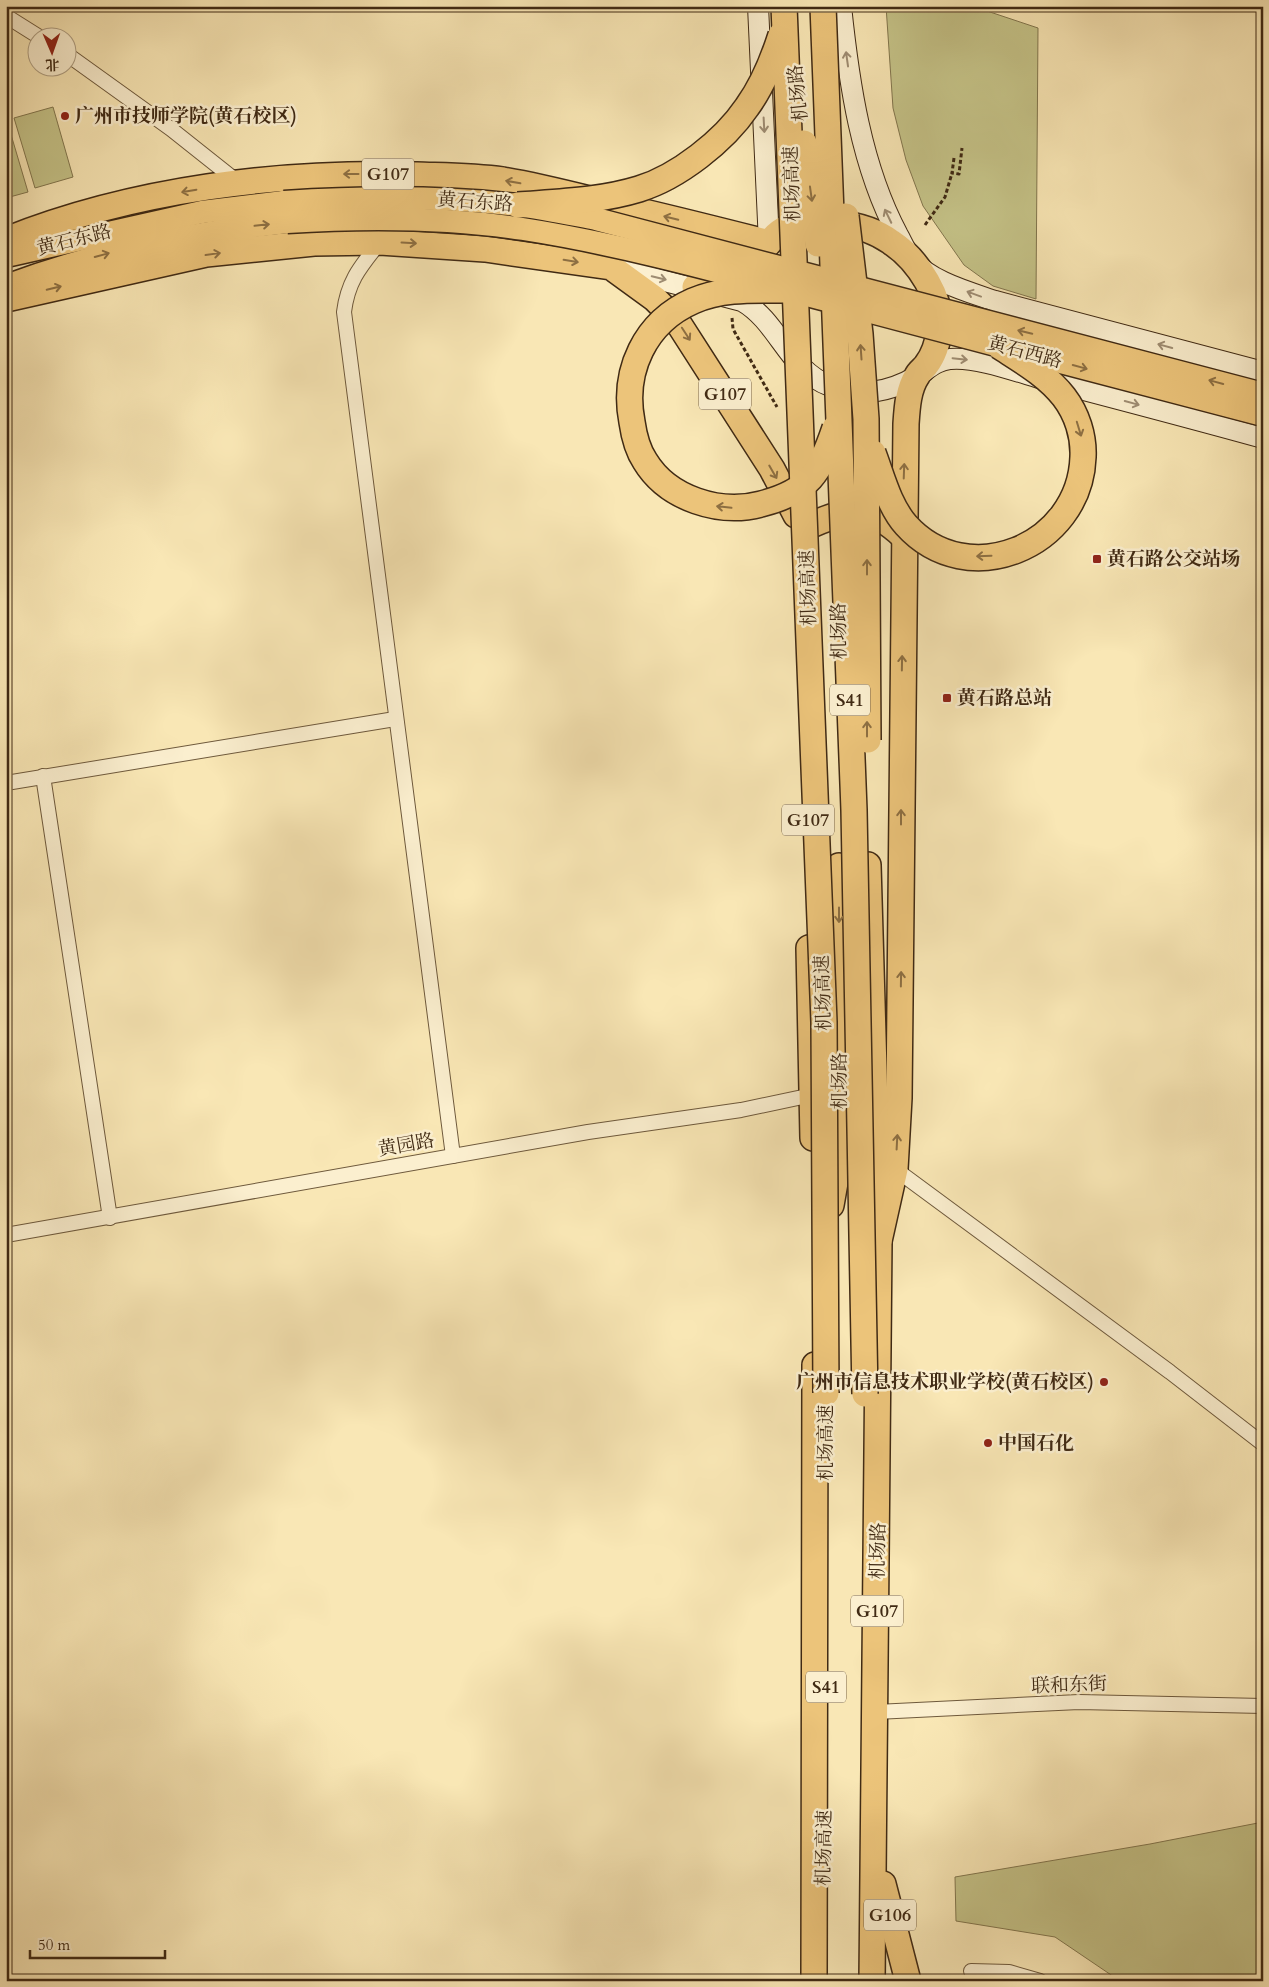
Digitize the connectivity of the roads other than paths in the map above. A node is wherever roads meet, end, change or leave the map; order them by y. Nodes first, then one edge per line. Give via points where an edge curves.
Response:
1 (758, 6) edge
2 (784, 6) edge
3 (790, 6) edge
4 (822, 6) edge
5 (841, 6) edge
6 (6, 16) edge
7 (28, 30) edge
8 (78, 62) edge
9 (239, 183) junction
10 (518, 205) junction
11 (614, 205) junction
12 (286, 212) junction
13 (712, 228) junction
14 (6, 240) edge
15 (380, 242) junction
16 (769, 243) junction
17 (6, 256) edge
18 (911, 259) junction
19 (611, 267) junction
20 (789, 280) junction
21 (6, 286) edge
22 (695, 287) junction
23 (6, 299) edge
24 (1062, 320) junction
25 (773, 330) junction
26 (999, 346) junction
27 (803, 370) junction
28 (1263, 372) edge
29 (916, 376) junction
30 (1044, 379) junction
31 (1263, 394) edge
32 (1263, 415) edge
33 (866, 419) junction
34 (836, 426) junction
35 (1263, 438) edge
36 (807, 536) junction
37 (904, 537) junction
38 (395, 719) junction
39 (43, 776) junction
40 (6, 783) edge
41 (812, 1094) junction
42 (453, 1156) junction
43 (895, 1169) junction
44 (110, 1218) junction
45 (6, 1235) edge
46 (880, 1241) junction
47 (815, 1255) junction
48 (1263, 1444) edge
49 (1263, 1706) edge
50 (876, 1712) junction
51 (874, 1848) junction
52 (971, 1971) dead end
53 (814, 1981) edge
54 (823, 1981) edge
55 (860, 1981) edge
56 (872, 1981) edge
57 (908, 1981) edge
58 (1040, 1981) edge

1 -> 16 main road
2 - 54 highway, 机场高速 / S41, bridge via 824,1022 826,1629
3 - 10 highway, bridge via 775,54 755,96 746,110 694,160 640,188 572,201
3 -> 34 highway, 机场路, bridge via 800,110 823,278
33 -> 4 highway, 机场路, bridge via 860,334
4 - 55 highway, 机场高速 / S41, bridge via 860,1035 865,1394
18 -> 5 main road via 886,212 871,168 851,84
6 - 7 street
8 - 9 street via 171,128
11 -> 9 highway, G107 via 502,180 466,177 340,174
9 -> 14 highway, G107 via 87,212
10 - 12 main road, 黄石东路, bridge via 401,198
10 - 20 main road, 黄石东路, bridge via 629,227
13 -> 11 highway, G107
11 - 19 highway via 627,221 630,244 626,256
12 - 17 main road, 黄石东路 via 202,212
12 - 20 main road, 黄石东路, bridge via 341,219 457,221 521,228
21 -> 12 main road, 黄石东路 via 121,250 202,234
13 - 16 highway, G107
13 - 22 highway via 722,248 722,261 714,273
15 -> 19 highway, G107 via 485,248
23 -> 15 highway, G107 via 206,254 314,243
15 - 38 street via 356,271 346,291 344,312
16 - 18 highway, G107 via 786,226 823,221 872,232 891,241
16 - 25 main road via 759,291 761,305
24 -> 18 main road via 954,287
18 - 29 highway, G107 via 931,290 939,315 934,351 928,364
19 -> 22 main road
19 -> 36 highway, G107 via 655,299 677,321 772,469
20 - 26 main road, 黄石西路, bridge
31 -> 20 main road, 黄石西路, bridge
34 -> 20 highway, bridge via 825,459 798,490 776,501 747,508 722,508 679,493 645,462 636,442 629,388 634,361 647,338 669,315 694,301
22 - 25 main road via 751,306
28 -> 24 main road
24 - 30 main road via 1045,353
25 - 27 main road
26 -> 32 main road, 黄石西路, bridge
26 -> 33 highway, bridge via 1054,385 1074,413 1081,433 1082,472 1072,504 1053,529 1031,544 1009,553 975,557 944,551 917,536 892,503 872,449
27 - 29 main road via 831,387 860,393 879,392
27 - 36 main road
29 -> 30 main road via 950,358
37 -> 29 highway, 机场路 / G107 via 906,424
30 -> 35 main road
46 -> 33 highway, 机场路, bridge via 868,865
34 -> 47 highway, 机场路, bridge via 840,690 839,1150 834,1191
36 - 37 highway via 835,515 863,512 876,515
36 - 41 highway, 机场路 / G107
43 -> 37 highway, 机场路 / G107 via 901,990
38 - 39 street
38 - 42 street
39 - 40 street
39 - 44 street
41 - 42 street, 黄园路 via 741,1110
41 - 47 highway, 机场路 / G107
42 - 44 street, 黄园路
43 - 46 highway, 机场路 / G107
43 - 48 street
44 - 45 street, 黄园路
46 - 50 highway, 机场路 / G107
47 - 53 highway, 机场路 / G107
49 - 50 street, 联和东街 via 1079,1702
50 - 51 highway, 机场路 / G107
51 - 56 highway, 机场路 / G107
51 - 57 highway, G106
52 - 58 street via 1009,1972

